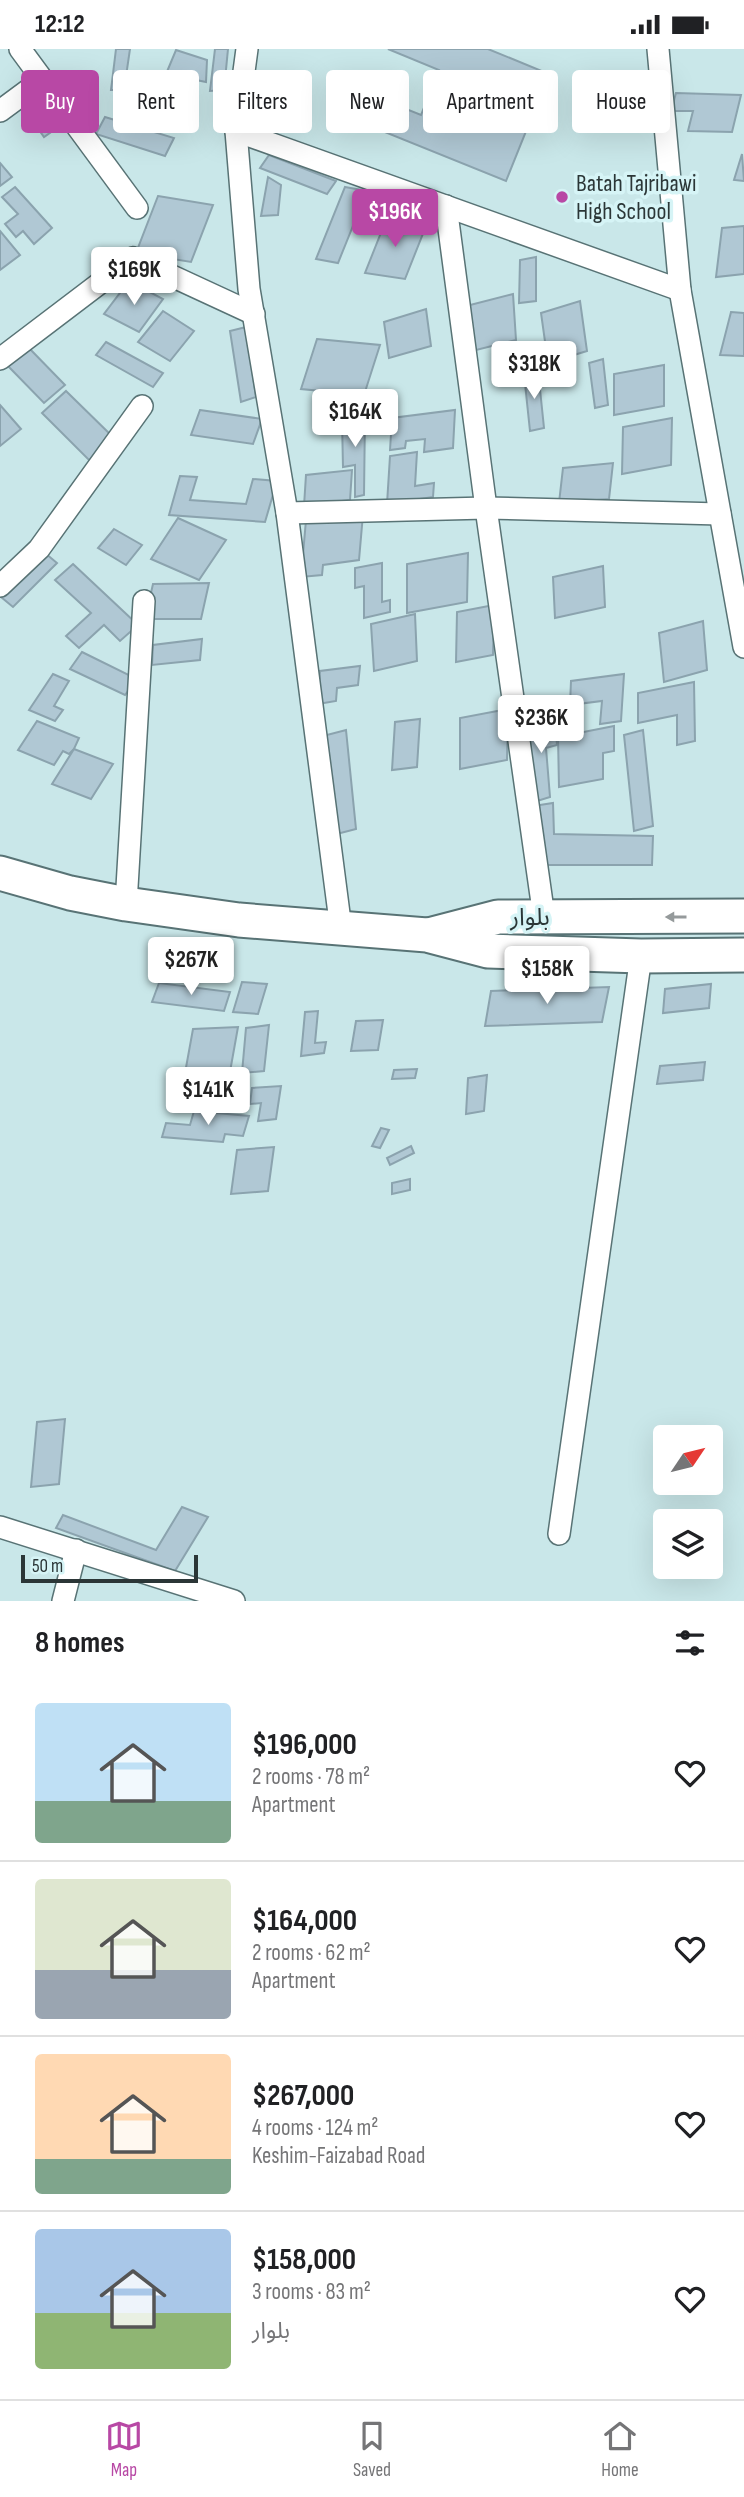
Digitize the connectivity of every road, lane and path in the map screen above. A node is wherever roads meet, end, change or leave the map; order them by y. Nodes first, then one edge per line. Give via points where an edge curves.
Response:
1 (20, 49) edge
2 (247, 49) edge
3 (658, 49) edge
4 (35, 70) edge
5 (244, 70) edge
6 (21, 95) edge
7 (0, 111) edge
8 (82, 133) edge
9 (236, 133) edge
10 (242, 133) edge
11 (446, 206) junction
12 (137, 208) dead end
13 (680, 290) junction
14 (254, 314) junction
15 (0, 359) edge
16 (142, 407) dead end
17 (486, 507) junction
18 (287, 513) junction
19 (720, 514) junction
20 (0, 586) edge
21 (144, 601) dead end
22 (744, 647) edge
23 (0, 873) edge
24 (126, 904) junction
25 (744, 916) edge
26 (544, 917) junction
27 (341, 929) junction
28 (427, 935) junction
29 (641, 955) junction
30 (744, 955) edge
31 (0, 1527) edge
32 (559, 1534) dead end
33 (76, 1550) junction
34 (63, 1601) edge
35 (234, 1601) edge

1 - 4 street
2 - 5 street
3 - 13 street
6 - 7 street
8 - 12 street
9 - 14 street
10 - 11 street
11 - 13 street
11 - 17 street
13 - 19 street
14 - 15 street via 133,258
14 - 18 street
16 - 20 street via 39,549
17 - 18 street
17 - 19 street
17 - 26 street
18 - 27 street
19 - 22 street
21 - 24 street
23 - 24 main road
24 - 27 main road
25 -> 26 main road, بلوار
26 - 28 main road, بلوار via 498,917
27 - 28 main road
28 - 29 main road, بلوار via 488,951
29 - 30 main road, بلوار
29 - 32 street
31 - 33 street
33 - 34 street
33 - 35 street

